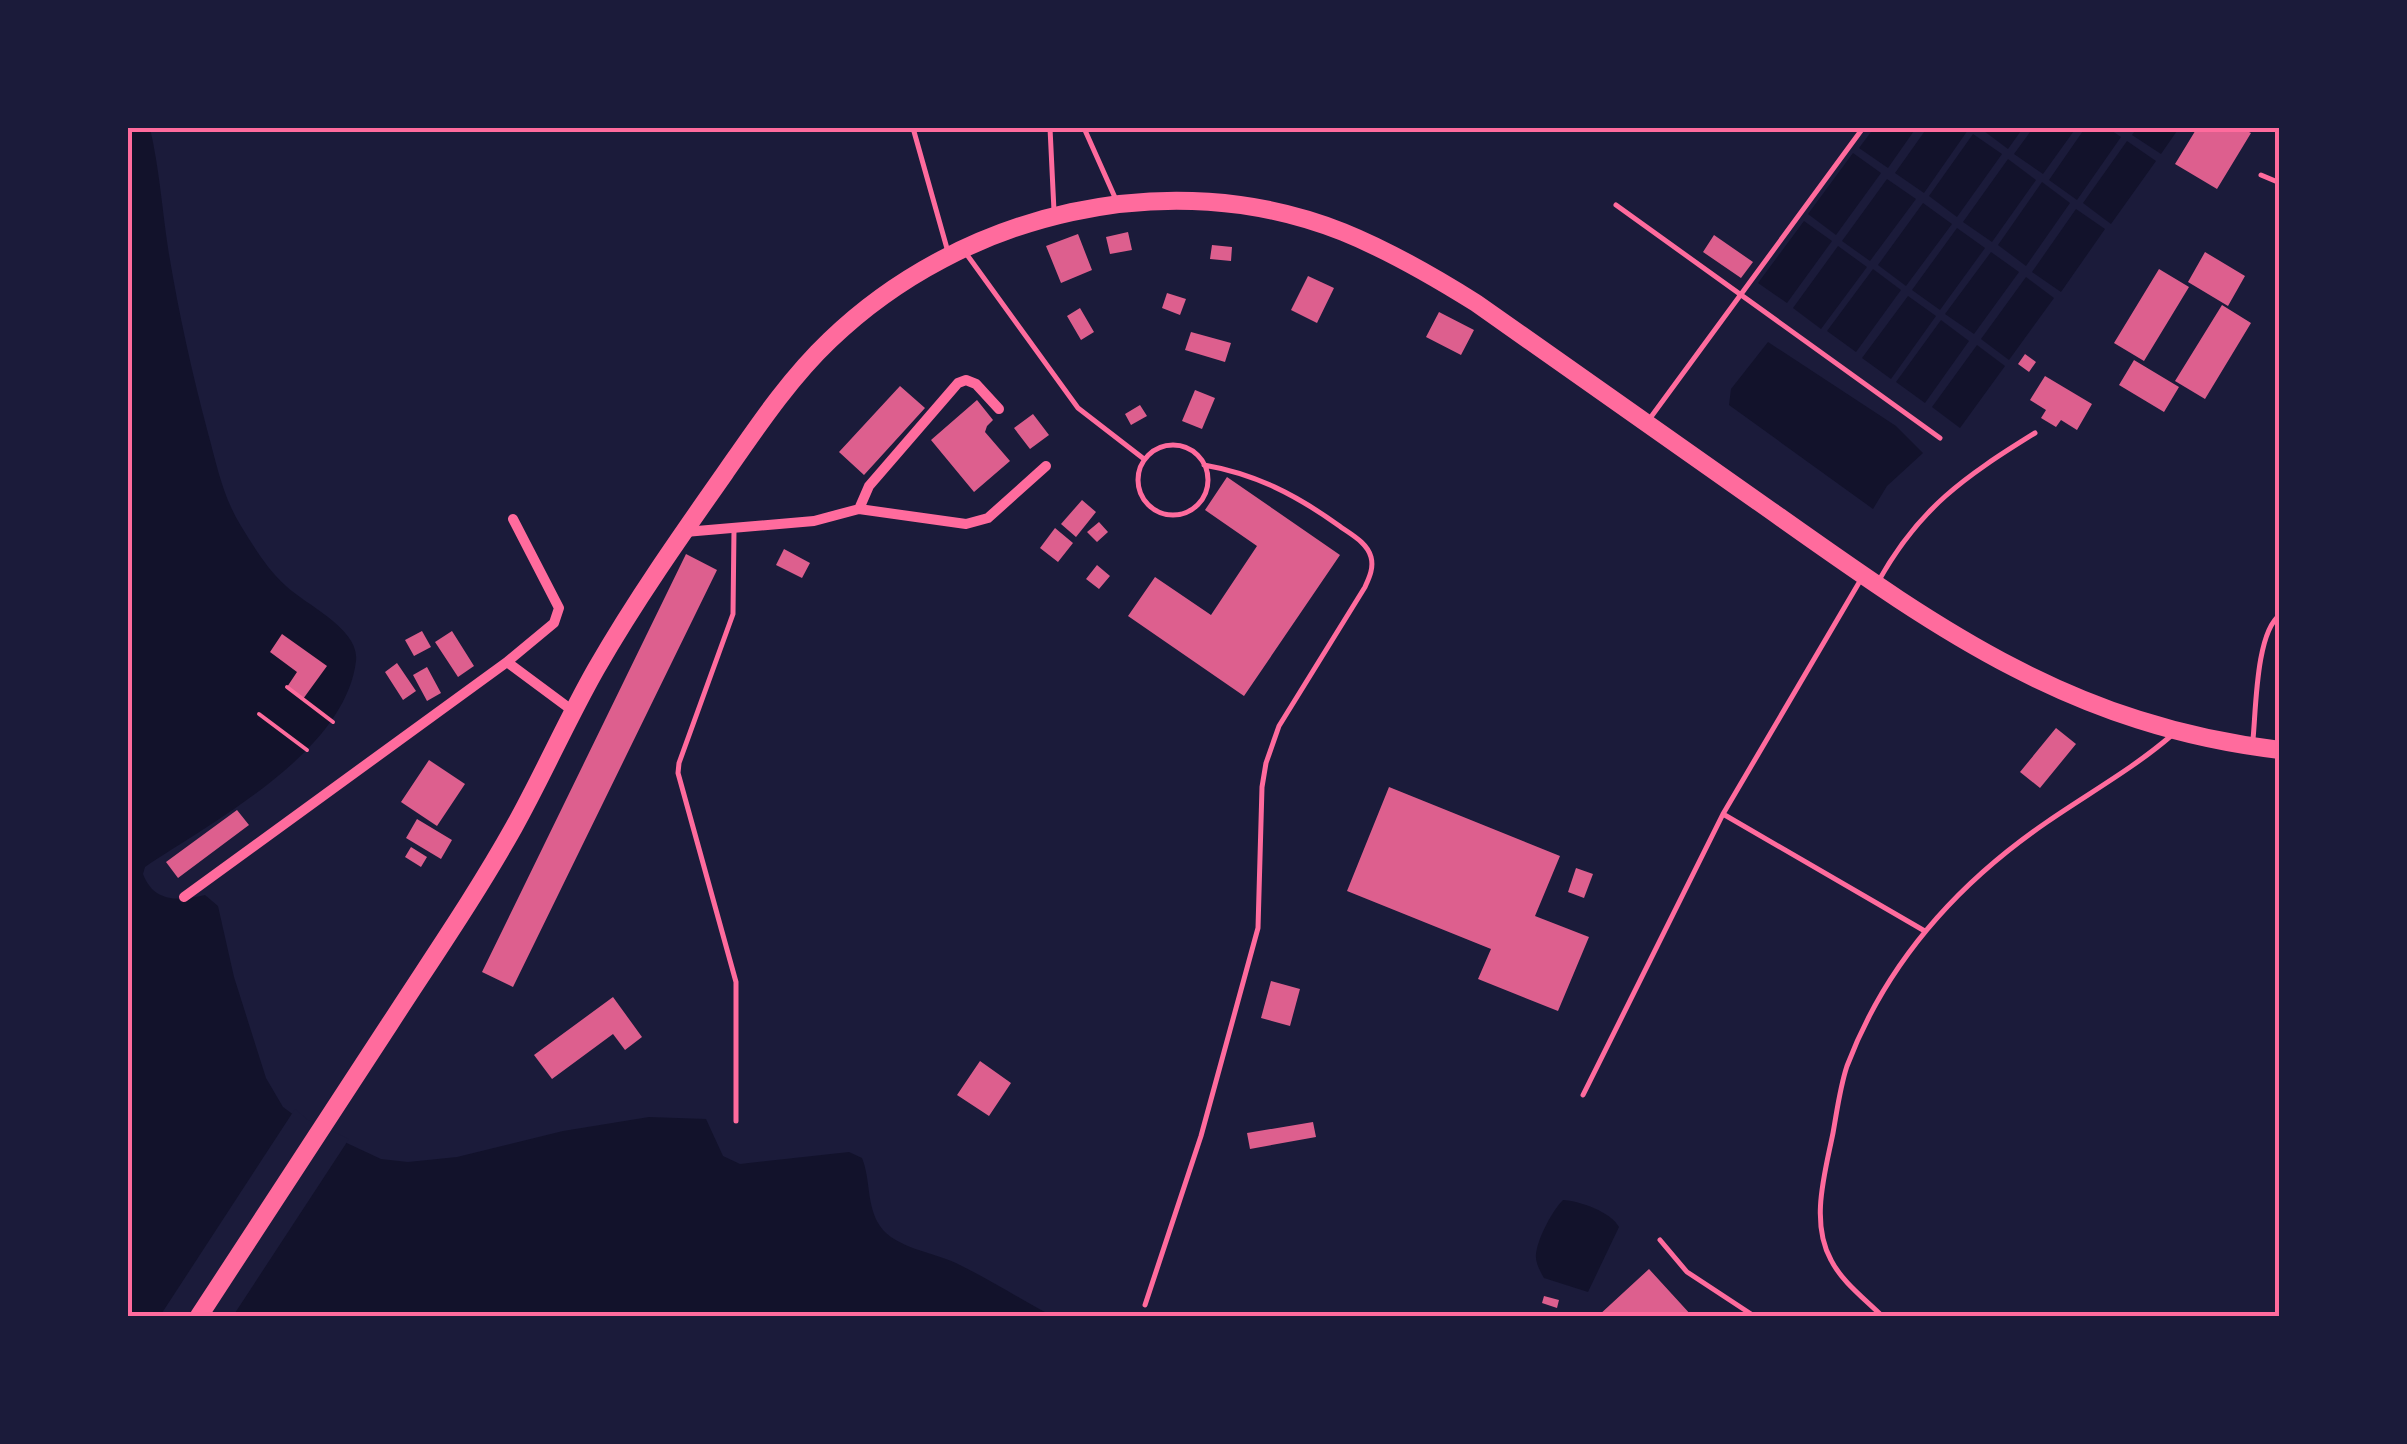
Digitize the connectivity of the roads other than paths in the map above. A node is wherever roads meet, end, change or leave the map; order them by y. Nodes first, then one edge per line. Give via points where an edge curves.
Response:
1 (913, 128) edge
2 (1050, 128) edge
3 (1084, 128) edge
4 (1864, 128) edge
5 (2262, 175) dead end
6 (2280, 183) edge
7 (1118, 204) junction
8 (1616, 205) dead end
9 (1054, 214) junction
10 (956, 252) junction
11 (1740, 295) junction
12 (999, 409) dead end
13 (1647, 423) junction
14 (2034, 433) dead end
15 (1940, 438) dead end
16 (1144, 459) junction
17 (1204, 465) junction
18 (1046, 466) dead end
19 (859, 509) junction
20 (512, 519) dead end
21 (734, 529) junction
22 (684, 532) junction
23 (1870, 580) junction
24 (2280, 615) edge
25 (507, 662) junction
26 (573, 711) junction
27 (2174, 733) junction
28 (2252, 747) junction
29 (2280, 750) edge
30 (1723, 814) junction
31 (184, 897) dead end
32 (1923, 930) junction
33 (1583, 1096) dead end
34 (736, 1121) dead end
35 (1660, 1240) dead end
36 (1145, 1305) dead end
37 (199, 1316) edge
38 (1754, 1316) edge
39 (1882, 1316) edge

1 - 10 lane
2 - 9 lane
3 - 7 lane
4 - 11 lane
5 - 6 lane
7 - 9 highway
7 - 13 highway via 1232,204 1341,231 1476,302
8 - 11 lane
9 - 10 highway
10 - 16 lane via 1078,408
10 - 22 highway via 830,340 776,402
11 - 13 lane
11 - 15 lane
12 - 19 street via 976,384 958,383 870,486
13 - 23 highway
14 - 23 lane via 1935,503
16 - 17 lane via 1176,445
16 - 17 lane via 1140,492 1153,510 1174,516 1202,500
17 - 36 lane via 1262,479 1305,501 1364,544 1372,570 1279,726 1266,763 1258,928 1197,1151
18 - 19 street via 977,522
19 - 21 street via 814,522
20 - 25 street via 559,608 554,624
21 - 22 street
21 - 34 lane via 733,614 678,773 736,982
22 - 26 highway
23 - 27 highway via 2037,680
23 - 30 lane
24 - 28 lane via 2264,642
25 - 26 street
25 - 31 street
26 - 37 highway via 513,828 433,958
27 - 28 highway
27 - 32 lane via 2043,824
28 - 29 highway
30 - 32 lane
30 - 33 lane
32 - 39 lane via 1877,1000 1846,1069 1821,1190 1823,1243 1831,1262
35 - 38 lane via 1687,1272

